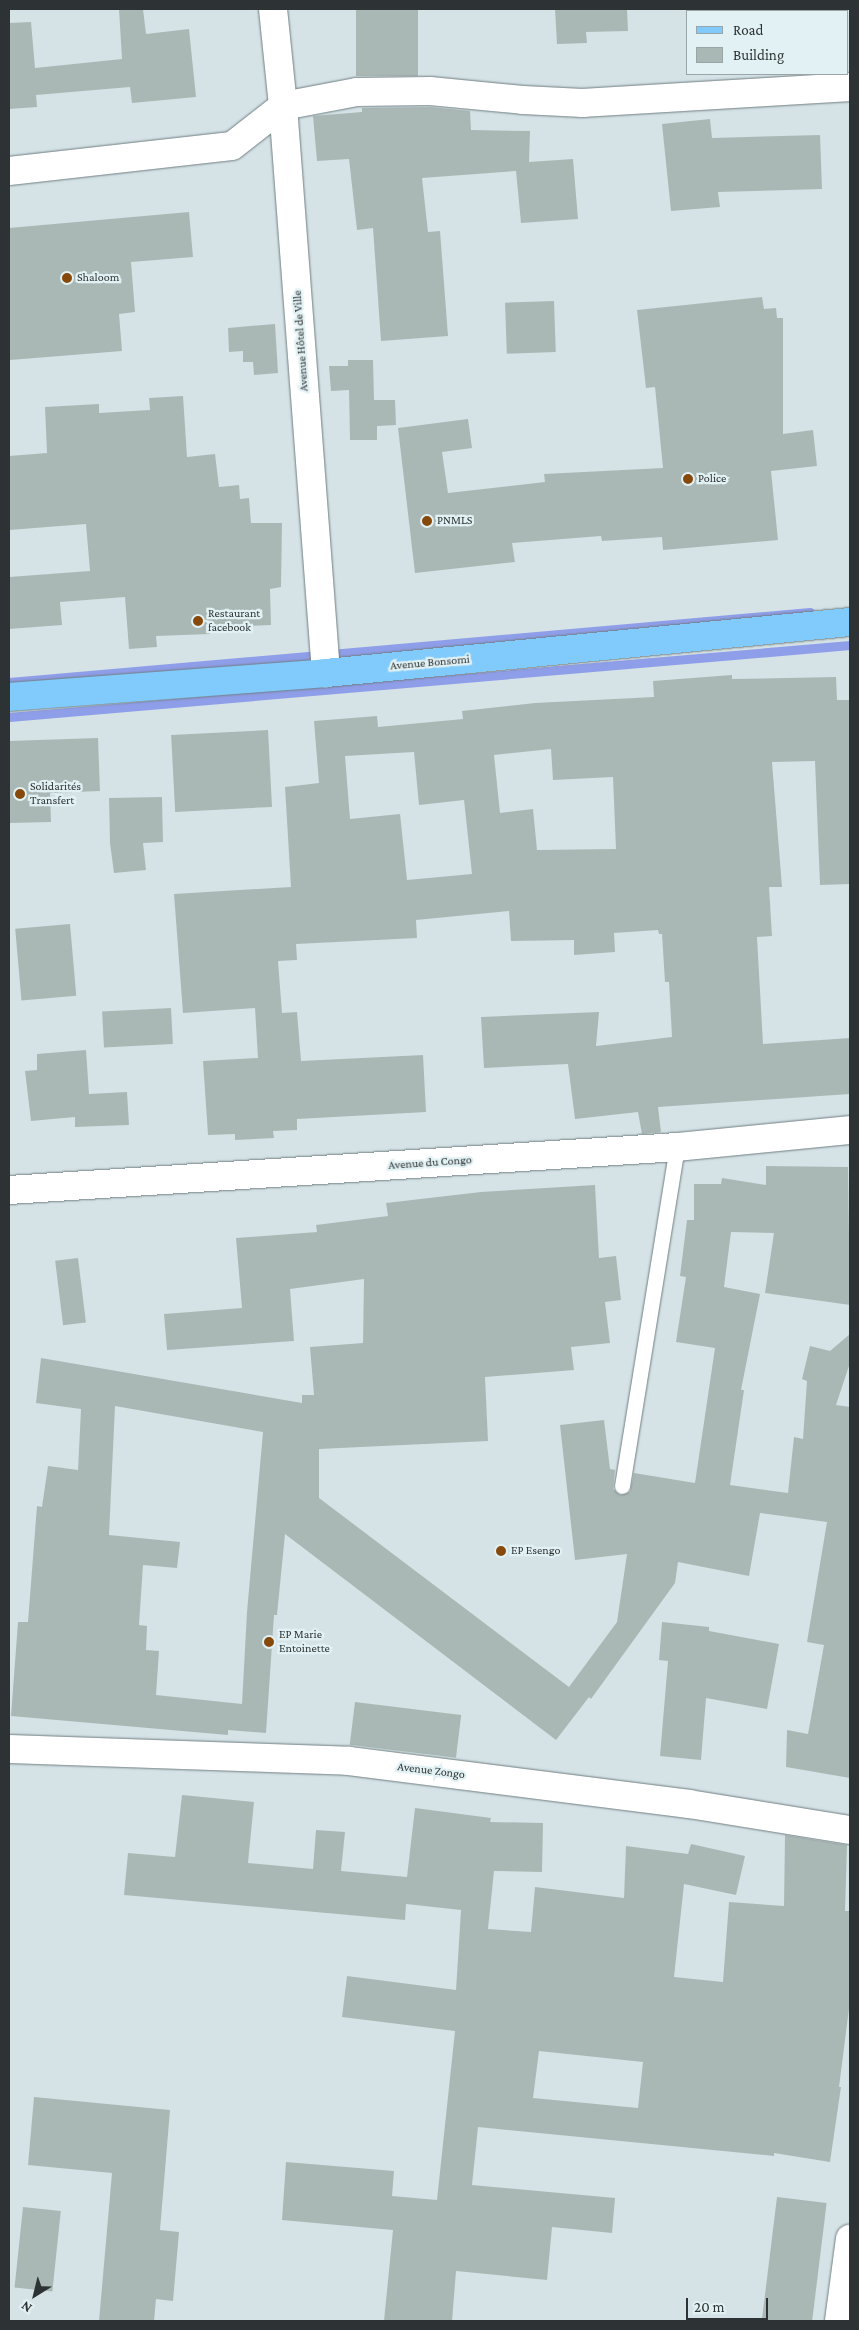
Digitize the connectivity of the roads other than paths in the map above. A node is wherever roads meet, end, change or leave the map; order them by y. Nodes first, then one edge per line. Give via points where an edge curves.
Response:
1 (273, 9) edge
2 (850, 87) edge
3 (283, 106) junction
4 (9, 170) edge
5 (850, 622) edge
6 (326, 673) junction
7 (9, 697) edge
8 (850, 1130) edge
9 (677, 1147) junction
10 (9, 1190) edge
11 (622, 1486) dead end
12 (9, 1749) edge
13 (850, 1830) edge
14 (850, 2239) edge
15 (847, 2287) edge
16 (839, 2321) edge

1 - 3 street, Avenue Hôtel de Ville
2 - 3 street via 583,103 430,91 357,92
3 - 4 street via 232,146
3 - 6 street, Avenue Hôtel de Ville
5 - 6 main road, Avenue Bonsomi
6 - 7 main road, Avenue Bonsomi
8 - 9 street, Avenue du Congo
9 - 10 street, Avenue du Congo
9 - 11 lane
12 - 13 street, Avenue Zongo via 350,1761 689,1804
14 - 15 street
15 - 16 street

